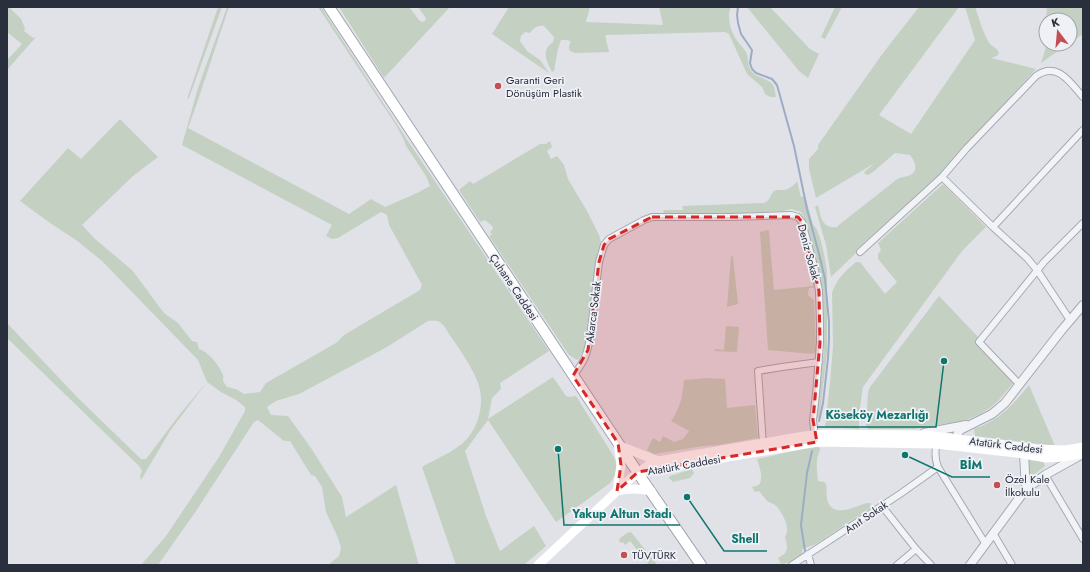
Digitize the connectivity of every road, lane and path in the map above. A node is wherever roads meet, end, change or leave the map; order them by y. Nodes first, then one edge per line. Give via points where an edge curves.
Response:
1 (329, 7) edge
2 (1083, 97) edge
3 (1083, 130) edge
4 (942, 177) junction
5 (1083, 223) edge
6 (993, 227) junction
7 (604, 245) joint
8 (860, 252) dead end
9 (1037, 270) junction
10 (1083, 305) edge
11 (1070, 320) junction
12 (818, 362) junction
13 (573, 376) junction
14 (1020, 385) junction
15 (973, 424) junction
16 (916, 435) junction
17 (816, 439) junction
18 (937, 440) junction
19 (956, 442) junction
20 (619, 445) junction
21 (763, 447) junction
22 (1083, 447) edge
23 (1024, 454) junction
24 (1083, 454) edge
25 (658, 461) junction
26 (938, 467) junction
27 (638, 472) junction
28 (1045, 475) junction
29 (1026, 489) junction
30 (617, 491) junction
31 (651, 491) junction
32 (882, 506) junction
33 (993, 533) junction
34 (1083, 539) edge
35 (985, 543) junction
36 (916, 549) junction
37 (808, 554) junction
38 (538, 565) edge
39 (701, 565) edge
40 (792, 565) edge
41 (811, 565) edge
42 (897, 565) edge
43 (931, 565) edge
44 (970, 565) edge
45 (1012, 565) edge

1 - 13 main road, Çuhane Caddesi
2 - 4 street via 1060,73 1047,70 1040,73
3 - 6 street
4 - 6 street
4 - 8 street
5 - 9 street
6 - 9 street
7 - 12 street, Deniz Sokak via 609,239 652,217 798,217 802,222 817,279 820,324
7 - 13 street, Akarca Sokak via 599,262 588,350
9 - 11 street
9 - 14 street via 979,342
10 - 11 street
11 - 14 street
12 - 17 street, Deniz Sokak via 813,420
12 - 21 street via 758,371
13 - 20 main road, Çuhane Caddesi
14 - 15 street via 999,409
15 - 16 street
15 - 19 street via 960,430
16 - 17 main road, Atatürk Caddesi
16 - 18 main road, Atatürk Caddesi
17 - 18 main road, Atatürk Caddesi
17 - 21 main road, Atatürk Caddesi
18 - 19 main road, Atatürk Caddesi
18 - 26 street via 935,457
19 - 22 main road, Atatürk Caddesi via 1042,450
19 - 23 main road, Atatürk Caddesi
20 - 25 main road
20 - 27 main road, Çuhane Caddesi
20 - 30 main road via 621,464
21 - 25 main road, Atatürk Caddesi
21 - 27 main road, Atatürk Caddesi
23 - 24 main road, Atatürk Caddesi via 1046,458
23 - 29 street
24 - 28 street
25 - 27 main road, Atatürk Caddesi
26 - 32 street, Anıt Sokak
26 - 35 street
27 - 30 main road
27 - 31 main road, Çuhane Caddesi
28 - 29 street
28 - 34 street
29 - 33 street
30 - 31 main road via 630,488
30 - 38 main road
31 - 39 main road, Çuhane Caddesi
32 - 36 street
32 - 37 street, Anıt Sokak
33 - 35 street
33 - 45 street
35 - 44 street
36 - 42 street
36 - 43 street
37 - 40 street, Anıt Sokak
37 - 41 street

